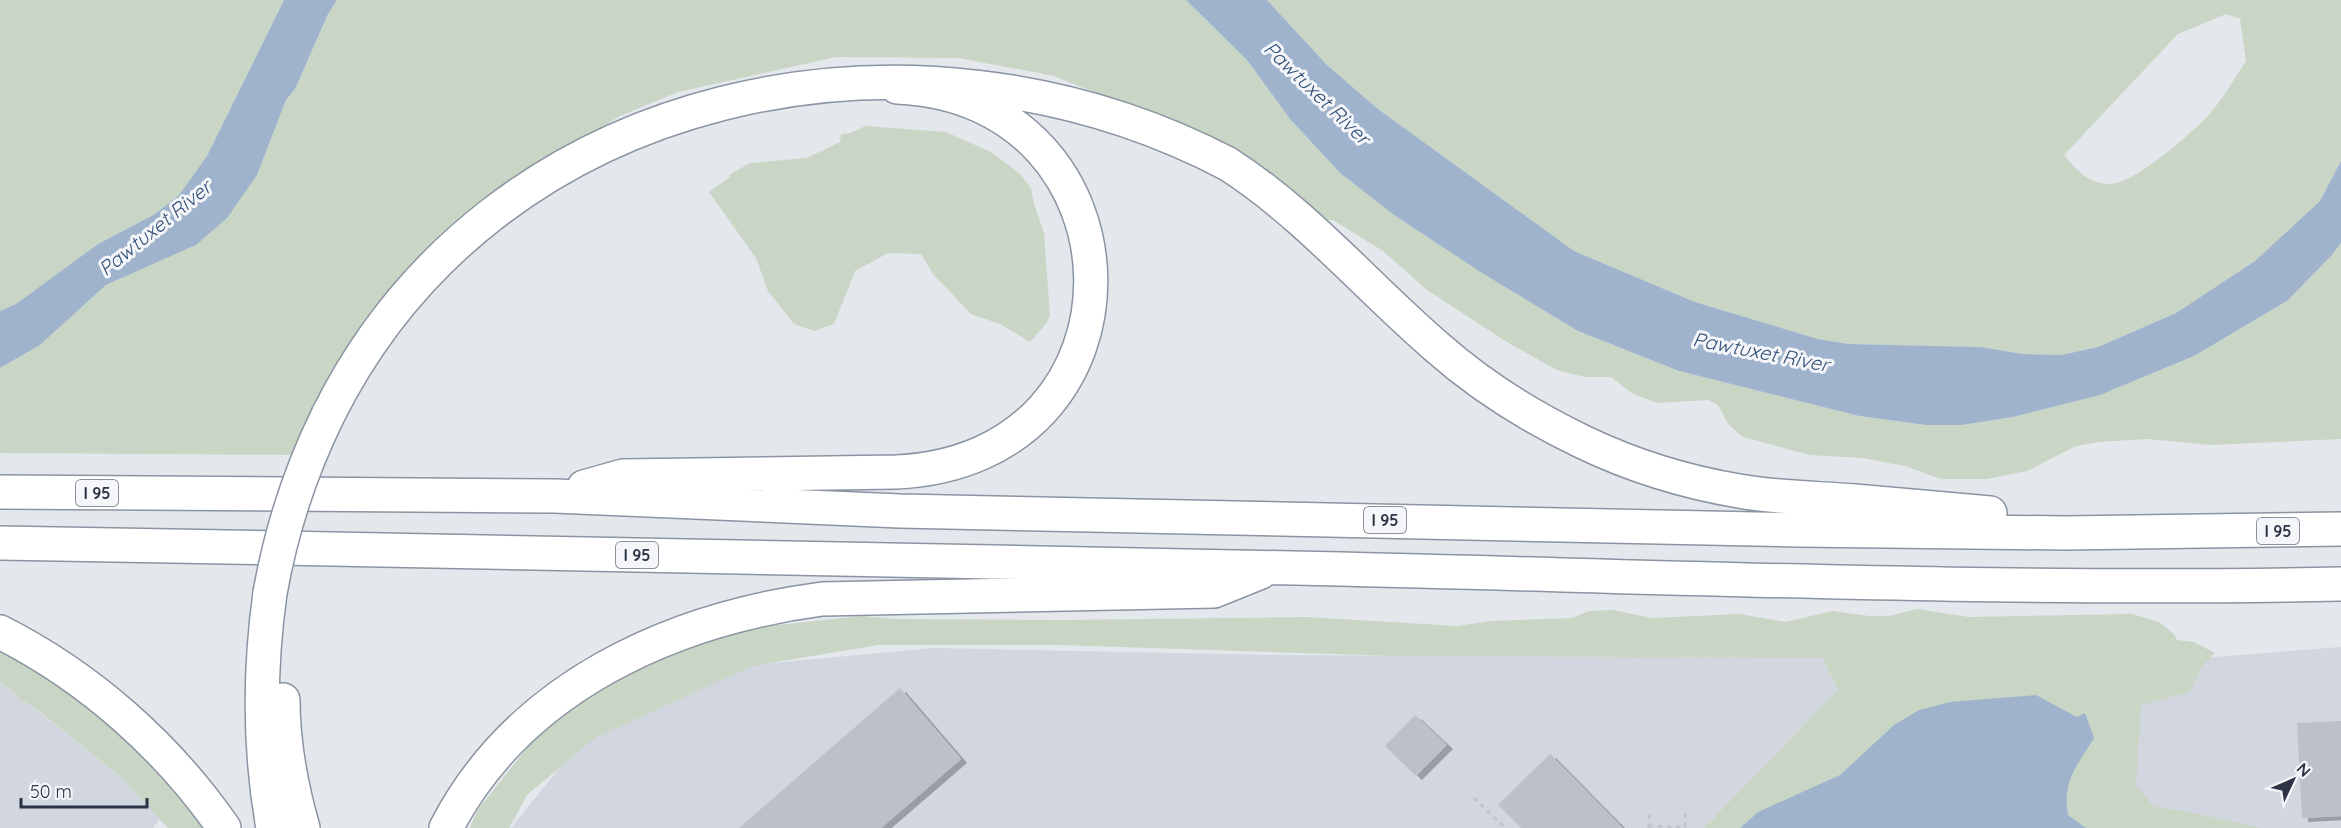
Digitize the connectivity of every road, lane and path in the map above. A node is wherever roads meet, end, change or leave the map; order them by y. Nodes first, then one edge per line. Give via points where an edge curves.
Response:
1 (337, 419) junction
2 (0, 492) edge
3 (555, 496) junction
4 (2341, 529) edge
5 (2216, 532) junction
6 (0, 543) edge
7 (1273, 567) junction
8 (2341, 584) edge
9 (280, 594) junction
10 (0, 632) edge
11 (1474, 798) dead end
12 (1649, 810) dead end
13 (1685, 811) dead end
14 (1649, 827) edge
15 (224, 828) edge
16 (273, 828) edge
17 (303, 828) edge
18 (446, 828) edge
19 (1505, 828) edge

1 - 3 highway via 414,315 455,269 505,224 611,154 702,116 808,92 880,87 940,91 1002,117 1036,145 1062,179 1087,238 1091,278 1087,320 1075,358 1055,394 1028,424 1001,445 934,469 623,476
1 - 5 highway via 340,390 423,274 493,207 544,170 628,123 730,87 802,73 917,66 989,74 1058,88 1130,114 1197,145 1292,211 1437,348 1479,380 1560,431 1645,468 1708,485 1773,495
1 - 9 highway via 294,566
2 - 3 highway, I 95
3 - 5 highway, I 95 via 900,511 1787,530
4 - 5 highway, I 95
6 - 7 highway, I 95
7 - 8 highway, I 95 via 2069,586
7 - 18 highway via 1214,591 822,599 760,609 694,628 607,666 557,698 500,750 466,793
9 - 16 highway via 265,634 261,717
9 - 17 highway via 283,711
10 - 15 highway via 62,668 135,726 177,769
11 - 19 path
12 - 14 path
13 - 14 path via 1685,827

